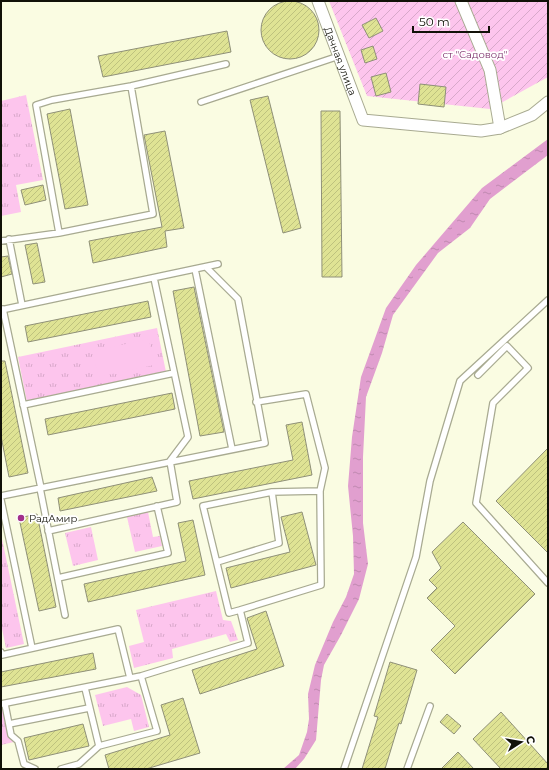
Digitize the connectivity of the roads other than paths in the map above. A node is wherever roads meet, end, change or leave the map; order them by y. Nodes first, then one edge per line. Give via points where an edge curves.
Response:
1 (318, 1) edge
2 (461, 1) edge
3 (339, 56) junction
4 (226, 64) dead end
5 (131, 86) junction
6 (201, 102) dead end
7 (548, 102) edge
8 (500, 128) junction
9 (59, 233) junction
10 (9, 239) junction
11 (1, 241) edge
12 (218, 264) dead end
13 (206, 266) junction
14 (195, 269) junction
15 (154, 278) junction
16 (548, 300) edge
17 (22, 306) junction
18 (2, 310) edge
19 (174, 373) junction
20 (478, 375) dead end
21 (256, 402) junction
22 (23, 405) junction
23 (232, 449) junction
24 (170, 461) junction
25 (40, 488) junction
26 (320, 491) junction
27 (272, 492) junction
28 (1, 496) edge
29 (1, 500) edge
30 (157, 506) junction
31 (48, 531) junction
32 (217, 562) junction
33 (58, 578) junction
34 (548, 583) edge
35 (240, 610) junction
36 (65, 615) dead end
37 (32, 648) junction
38 (1, 652) edge
39 (141, 676) junction
40 (130, 678) junction
41 (84, 688) junction
42 (3, 704) edge
43 (430, 706) dead end
44 (89, 708) junction
45 (9, 724) junction
46 (99, 746) junction
47 (35, 769) edge
48 (61, 769) edge
49 (344, 769) edge
50 (407, 769) edge

1 - 3 street, Дачная улица
2 - 8 street via 490,70
3 - 6 lane
3 - 8 street, Дачная улица via 363,120 481,131
4 - 5 lane
5 - 9 lane via 153,214
5 - 9 lane via 36,105
7 - 8 street via 532,116
9 - 10 lane
10 - 11 lane
10 - 17 lane
12 - 13 lane
13 - 14 lane
13 - 21 lane via 238,299
14 - 15 lane
14 - 23 lane
15 - 17 lane
15 - 19 lane
16 - 49 lane via 460,381 430,481 416,557
17 - 18 lane
18 - 22 lane
19 - 22 lane
19 - 24 lane via 188,437
20 - 34 lane via 507,346 528,368 493,404 476,503
21 - 23 lane via 265,443
21 - 26 lane via 306,394 325,468
22 - 25 lane
23 - 24 lane
24 - 25 lane
24 - 30 lane via 177,502
25 - 28 lane
25 - 31 lane
26 - 27 lane
26 - 35 lane via 321,585
27 - 32 lane via 278,543
27 - 32 lane via 203,506
29 - 37 lane
30 - 31 lane
30 - 33 lane via 168,553
31 - 33 lane
32 - 35 lane via 229,613
33 - 36 lane
35 - 39 lane via 248,643
37 - 38 lane via 2,655
37 - 40 lane via 118,629
39 - 40 lane
39 - 46 lane via 157,731
40 - 41 lane
41 - 42 lane
41 - 44 lane
42 - 45 lane
43 - 50 lane
44 - 45 lane
44 - 46 lane
45 - 47 lane via 11,735 18,741 24,764
46 - 48 lane via 79,764

